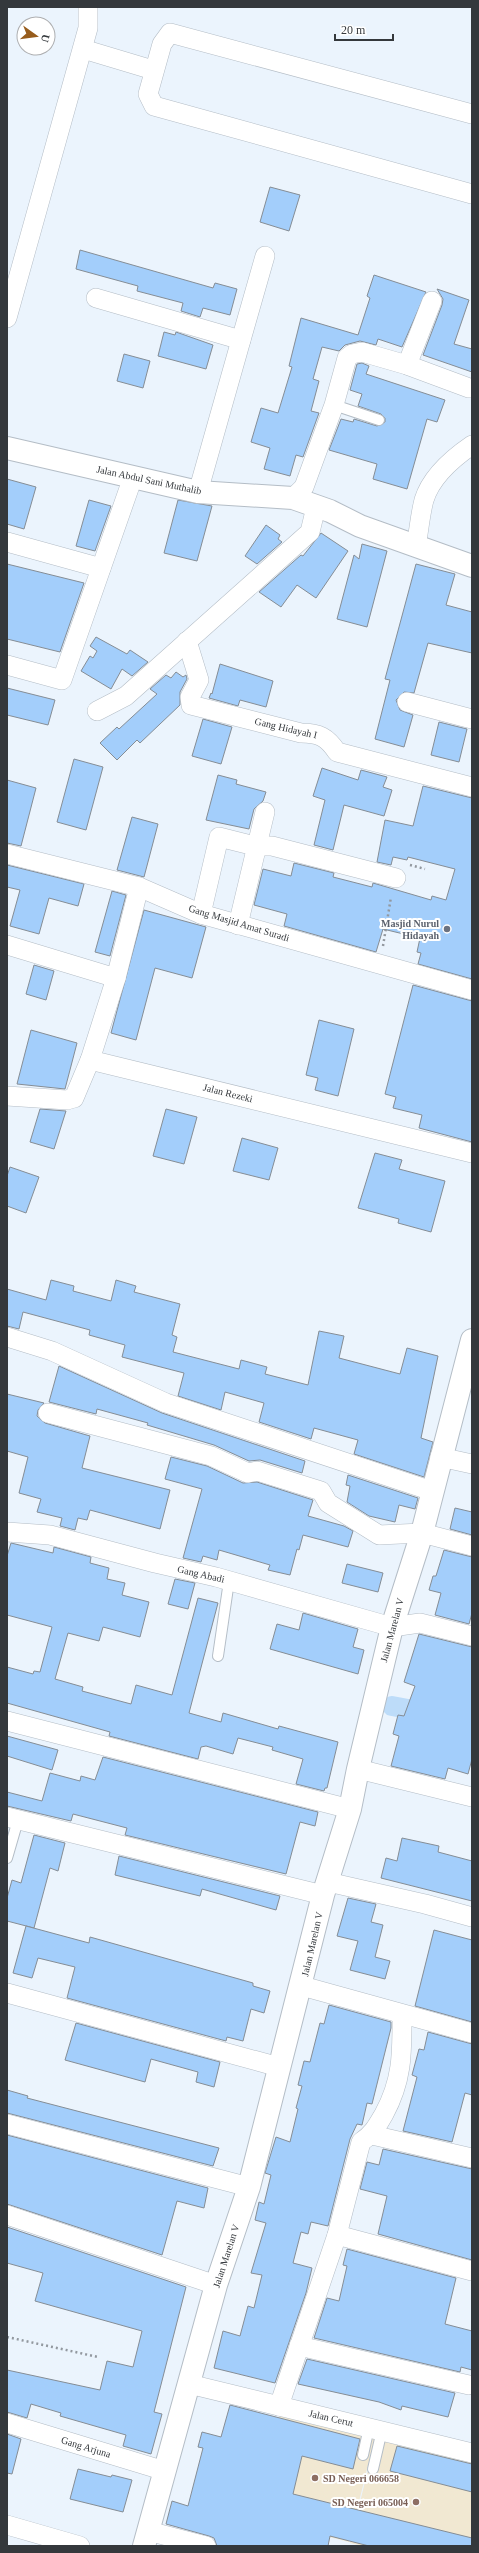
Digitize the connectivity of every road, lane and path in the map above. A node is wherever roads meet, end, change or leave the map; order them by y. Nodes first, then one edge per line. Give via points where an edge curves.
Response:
1 (88, 7) edge
2 (83, 49) junction
3 (154, 70) junction
4 (472, 114) edge
5 (472, 194) edge
6 (264, 256) dead end
7 (96, 298) dead end
8 (432, 301) dead end
9 (7, 318) edge
10 (241, 340) junction
11 (407, 365) junction
12 (469, 388) dead end
13 (334, 405) junction
14 (379, 420) dead end
15 (472, 445) edge
16 (7, 448) edge
17 (132, 477) junction
18 (198, 492) junction
19 (294, 498) junction
20 (323, 509) junction
21 (7, 542) edge
22 (416, 546) junction
23 (472, 566) edge
24 (101, 568) junction
25 (190, 647) junction
26 (7, 665) edge
27 (407, 702) dead end
28 (97, 711) dead end
29 (472, 719) edge
30 (472, 787) edge
31 (265, 812) dead end
32 (255, 846) junction
33 (7, 854) edge
34 (425, 869) dead end
35 (396, 878) junction
36 (139, 887) junction
37 (201, 914) junction
38 (238, 925) junction
39 (7, 945) edge
40 (378, 964) junction
41 (116, 978) junction
42 (472, 990) edge
43 (90, 1060) junction
44 (7, 1096) edge
45 (472, 1153) edge
46 (7, 1337) edge
47 (472, 1340) edge
48 (466, 1383) edge
49 (48, 1413) dead end
50 (440, 1457) junction
51 (472, 1464) edge
52 (432, 1491) junction
53 (7, 1532) edge
54 (422, 1533) junction
55 (472, 1546) edge
56 (229, 1580) junction
57 (392, 1626) junction
58 (472, 1636) edge
59 (218, 1656) dead end
60 (7, 1721) edge
61 (358, 1769) junction
62 (472, 1797) edge
63 (350, 1809) junction
64 (13, 1819) edge
65 (7, 1858) edge
66 (326, 1888) junction
67 (472, 1917) edge
68 (302, 1986) junction
69 (7, 1993) edge
70 (402, 2014) junction
71 (472, 2034) edge
72 (279, 2067) junction
73 (7, 2124) edge
74 (372, 2134) junction
75 (472, 2158) edge
76 (250, 2188) junction
77 (7, 2215) edge
78 (337, 2235) junction
79 (472, 2271) edge
80 (216, 2285) junction
81 (7, 2337) edge
82 (299, 2346) junction
83 (98, 2358) dead end
84 (189, 2384) junction
85 (469, 2385) dead end
86 (279, 2406) junction
87 (7, 2423) edge
88 (375, 2428) junction
89 (472, 2453) edge
90 (363, 2455) dead end
91 (373, 2469) dead end
92 (165, 2471) junction
93 (7, 2525) edge
94 (146, 2538) edge
95 (80, 2546) edge
96 (206, 2546) edge

1 - 2 street via 88,28
2 - 3 street
2 - 9 street
3 - 4 street via 162,44 170,33
3 - 5 street via 148,94 154,106
6 - 10 street
7 - 10 street
8 - 11 street
10 - 18 street
11 - 12 street
11 - 13 street via 362,352 352,354 346,358
13 - 14 lane
13 - 19 street via 304,486
15 - 22 street via 454,457 424,499
16 - 17 street, Jalan Abdul Sani Muthalib
17 - 18 street, Jalan Abdul Sani Muthalib
17 - 24 street
18 - 19 street, Jalan Abdul Sani Muthalib
19 - 20 street, Jalan Abdul Sani Muthalib
20 - 22 street, Jalan Abdul Sani Muthalib via 360,526
20 - 25 street via 310,532
21 - 24 street
22 - 23 street, Jalan Abdul Sani Muthalib
24 - 26 street via 62,680
25 - 28 street via 126,696
25 - 30 street, Gang Hidayah I via 199,680 190,697 191,705 301,733 315,733 328,740 336,752
27 - 29 street
31 - 32 street
32 - 35 street via 272,846
32 - 37 street via 219,837
32 - 38 street
33 - 36 street, Gang Masjid Amat Suradi
34 - 35 path via 398,862
35 - 40 path via 387,910 388,923
36 - 37 street, Gang Masjid Amat Suradi
36 - 41 street
37 - 38 street, Gang Masjid Amat Suradi
38 - 40 street, Gang Masjid Amat Suradi
39 - 41 street
40 - 42 street, Gang Masjid Amat Suradi
41 - 43 street
43 - 44 street via 74,1098 67,1100
43 - 45 street, Jalan Rezeki
46 - 52 street via 52,1351 166,1403
47 - 48 street, Jalan Marelan V
48 - 50 street, Jalan Marelan V
49 - 54 street via 211,1456 248,1473 257,1471 312,1487 321,1491 328,1503 379,1534
50 - 51 street
50 - 52 street, Jalan Marelan V
52 - 54 street, Jalan Marelan V
53 - 56 street, Gang Abadi via 50,1535
54 - 55 street
54 - 57 street, Jalan Marelan V
56 - 57 street, Gang Abadi
56 - 59 lane
57 - 58 street via 420,1623
57 - 61 street, Jalan Marelan V
60 - 63 street
61 - 62 street
61 - 63 street, Jalan Marelan V
63 - 66 street, Jalan Marelan V
64 - 65 lane
64 - 66 street
66 - 67 street via 425,1904
66 - 68 street, Jalan Marelan V
68 - 70 street
68 - 72 street, Jalan Marelan V
69 - 72 street
70 - 71 street
70 - 74 street via 398,2082
72 - 76 street, Jalan Marelan V
73 - 76 street
74 - 75 street
74 - 78 street via 361,2142
76 - 80 street, Jalan Marelan V
77 - 80 street
78 - 79 street
78 - 82 street
80 - 84 street, Jalan Marelan V
81 - 83 path
82 - 85 street
82 - 86 street
84 - 86 street, Jalan Cerut
84 - 92 street, Jalan Marelan V
86 - 88 street, Jalan Cerut
87 - 92 street, Gang Arjuna
88 - 89 street, Jalan Cerut
88 - 90 lane
88 - 91 lane
92 - 94 street, Jalan Marelan V
93 - 95 street
94 - 96 street

